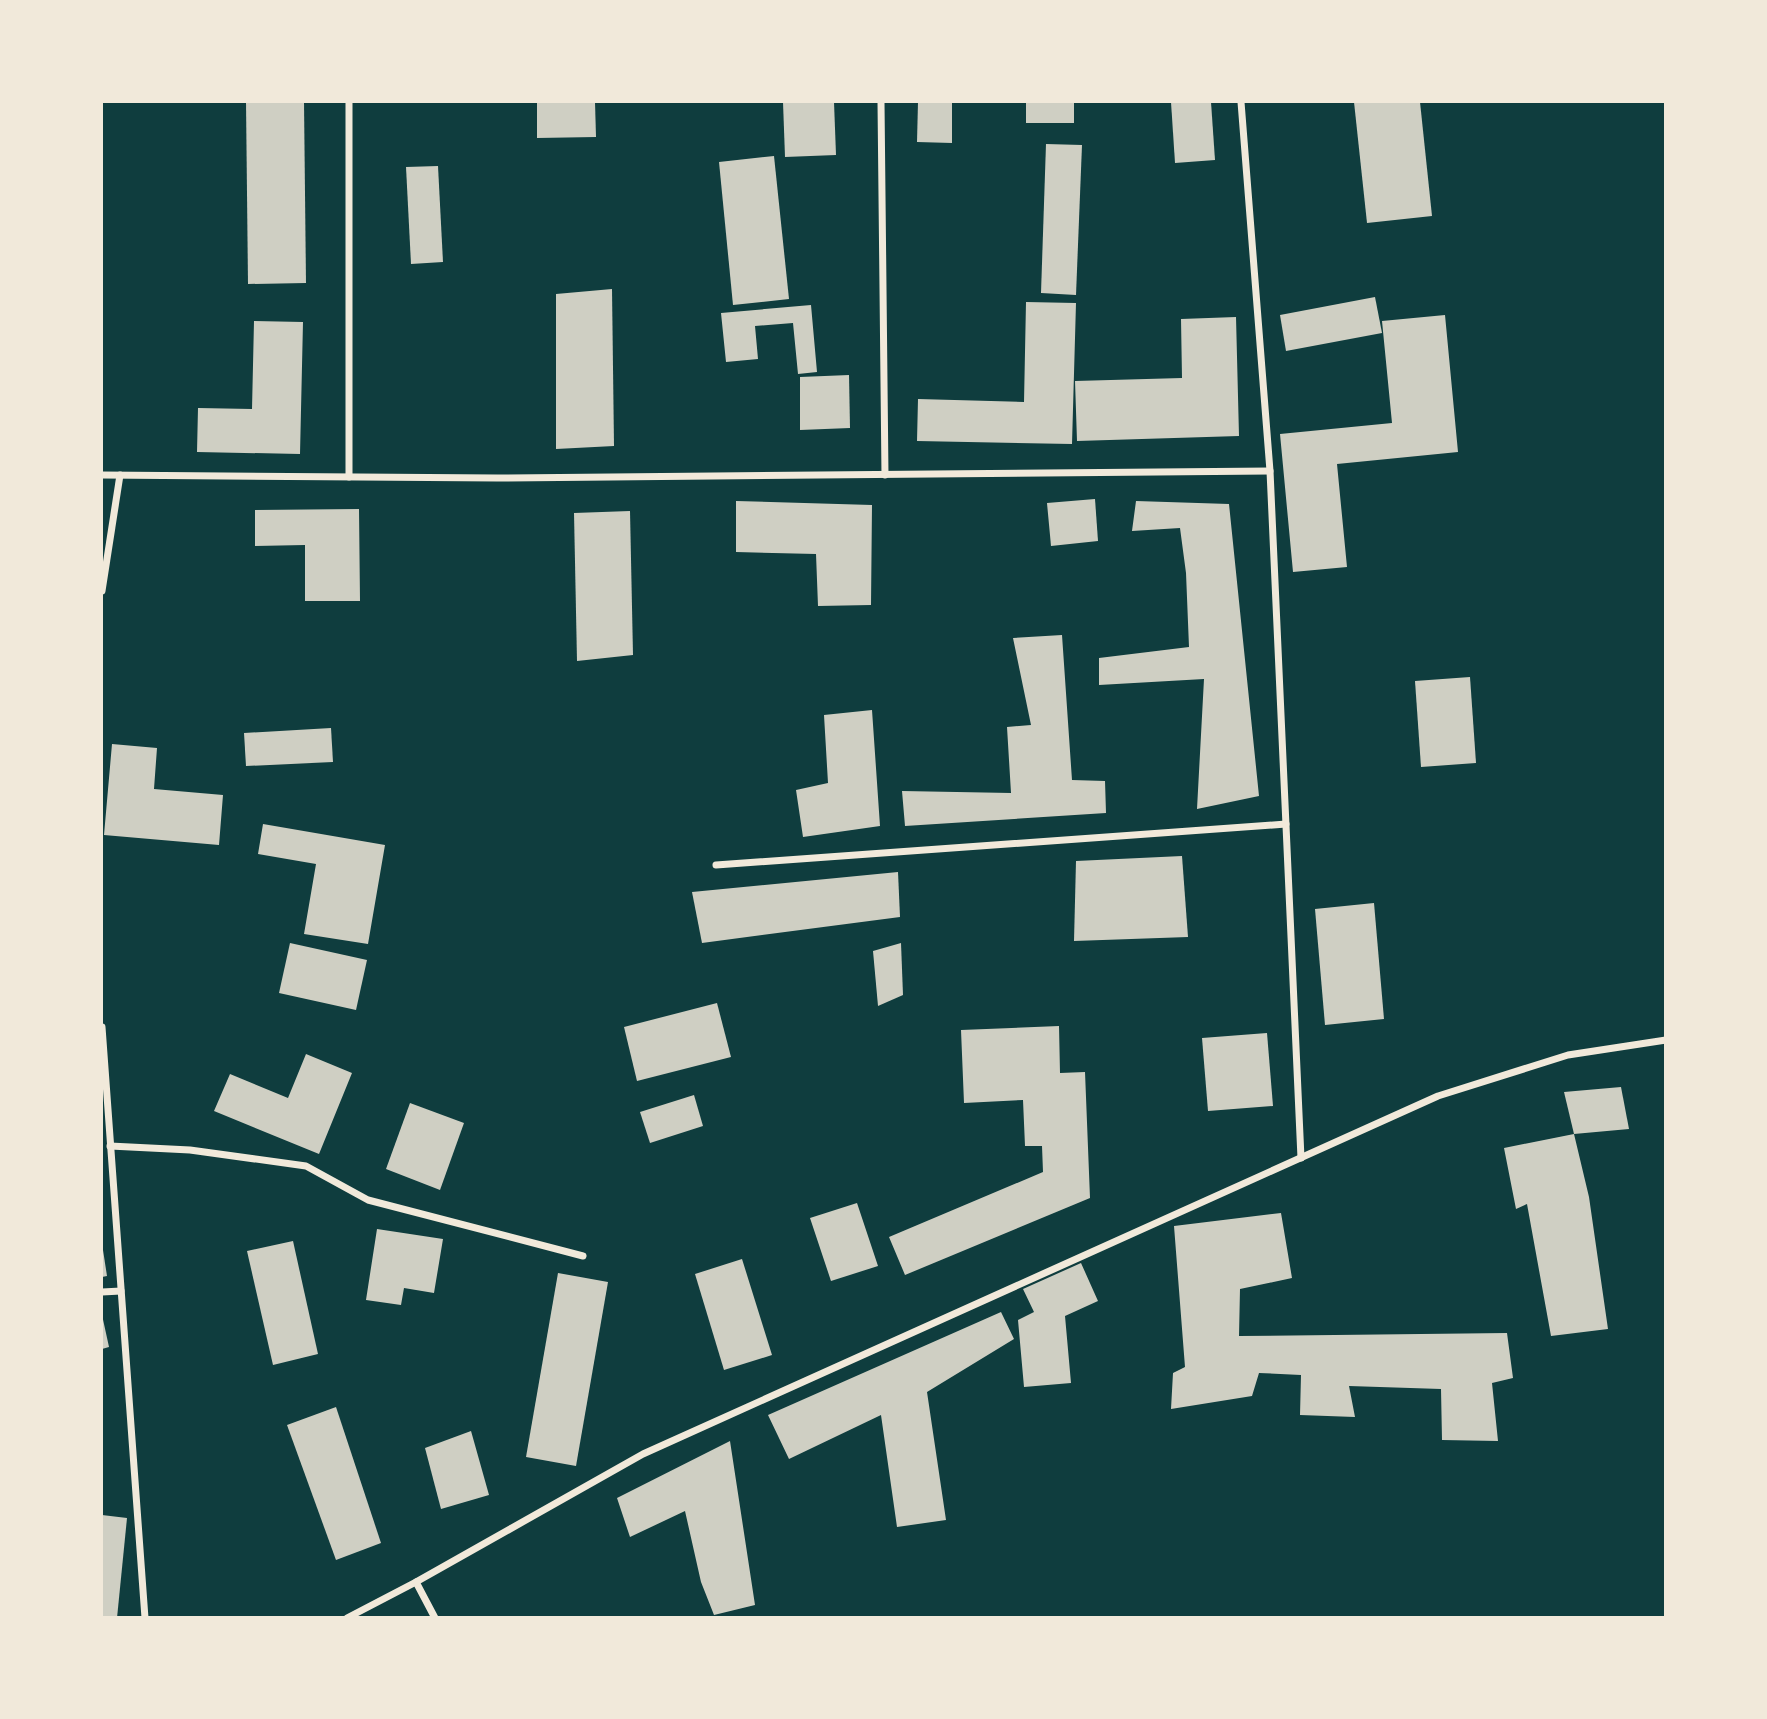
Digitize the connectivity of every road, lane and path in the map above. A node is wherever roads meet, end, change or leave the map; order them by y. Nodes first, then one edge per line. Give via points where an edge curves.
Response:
1 (349, 102) edge
2 (881, 102) edge
3 (1241, 102) edge
4 (1270, 471) junction
5 (102, 475) edge
6 (120, 475) junction
7 (885, 475) junction
8 (349, 477) junction
9 (102, 591) edge
10 (1286, 824) junction
11 (716, 865) dead end
12 (102, 1027) edge
13 (1665, 1040) edge
14 (110, 1146) junction
15 (1301, 1158) junction
16 (583, 1256) dead end
17 (121, 1291) junction
18 (102, 1292) edge
19 (416, 1582) junction
20 (145, 1618) edge
21 (347, 1618) edge
22 (435, 1618) edge

1 - 8 street
2 - 7 street
3 - 4 street
4 - 7 street
4 - 10 street
5 - 6 street
6 - 8 street
6 - 9 street
7 - 8 street
10 - 11 street
10 - 15 street
12 - 14 street
13 - 15 street via 1568,1055 1451,1092
14 - 16 street via 190,1150 306,1167 368,1200
14 - 17 street
15 - 19 street via 643,1454
17 - 18 street
17 - 20 street
19 - 21 street
19 - 22 street

